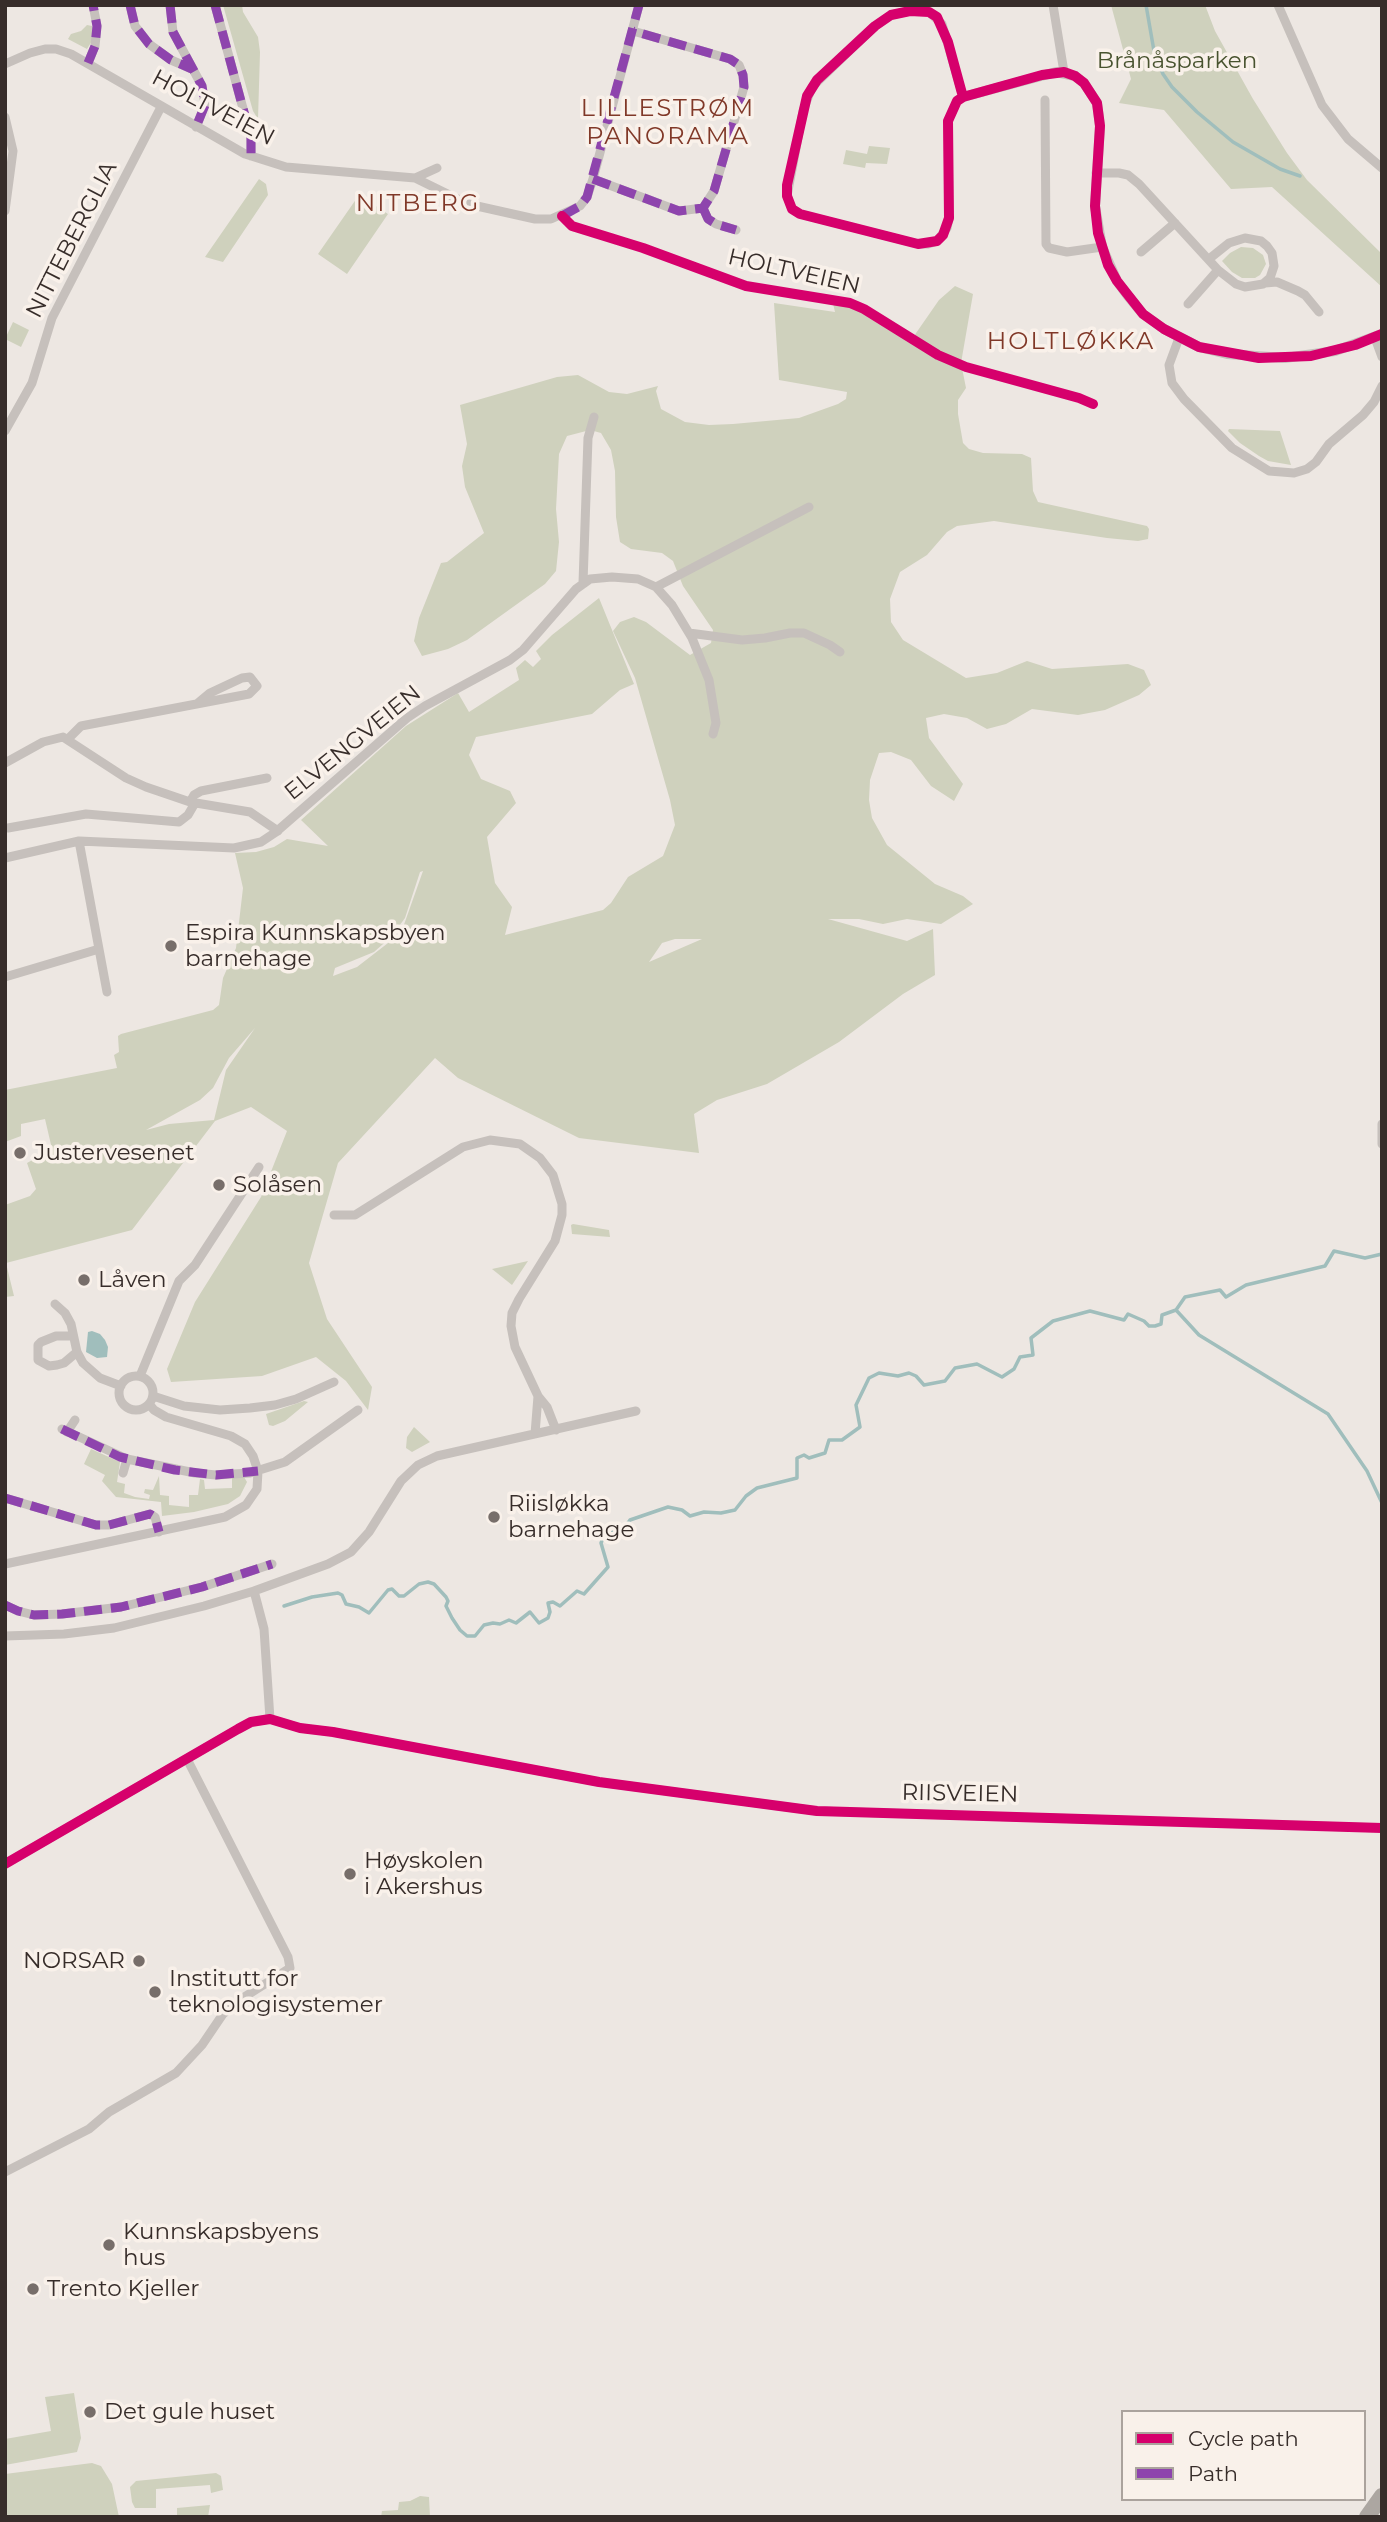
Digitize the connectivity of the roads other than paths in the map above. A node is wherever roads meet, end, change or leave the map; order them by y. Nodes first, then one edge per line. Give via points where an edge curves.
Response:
1 (93, 5) edge
2 (130, 5) edge
3 (170, 5) edge
4 (215, 5) edge
5 (639, 5) edge
6 (1052, 5) edge
7 (1278, 5) edge
8 (633, 31) junction
9 (88, 63) junction
10 (5, 64) edge
11 (192, 69) junction
12 (1063, 72) junction
13 (963, 97) junction
14 (1045, 100) dead end
15 (161, 107) junction
16 (5, 117) edge
17 (196, 127) junction
18 (251, 156) junction
19 (437, 168) dead end
20 (1382, 168) edge
21 (1096, 173) junction
22 (415, 178) junction
23 (593, 179) junction
24 (703, 208) junction
25 (5, 211) edge
26 (1175, 223) junction
27 (736, 230) dead end
28 (1102, 247) junction
29 (1141, 252) dead end
30 (1209, 259) junction
31 (1218, 271) junction
32 (1263, 284) junction
33 (1188, 304) dead end
34 (1319, 312) dead end
35 (1378, 336) edge
36 (1179, 338) junction
37 (1382, 357) edge
38 (1382, 387) edge
39 (594, 417) dead end
40 (5, 431) edge
41 (809, 507) dead end
42 (583, 583) junction
43 (656, 587) junction
44 (690, 633) junction
45 (840, 652) dead end
46 (198, 703) junction
47 (713, 734) dead end
48 (68, 739) junction
49 (5, 763) edge
50 (267, 778) dead end
51 (193, 803) junction
52 (8, 828) dead end
53 (278, 831) junction
54 (79, 841) junction
55 (5, 858) edge
56 (99, 949) junction
57 (5, 977) edge
58 (107, 992) dead end
59 (1382, 1124) edge
60 (1382, 1144) edge
61 (259, 1167) dead end
62 (334, 1215) dead end
63 (55, 1304) dead end
64 (73, 1336) junction
65 (77, 1352) junction
66 (140, 1376) junction
67 (334, 1382) dead end
68 (121, 1386) junction
69 (538, 1396) junction
70 (151, 1400) junction
71 (358, 1410) dead end
72 (636, 1411) dead end
73 (75, 1420) dead end
74 (556, 1430) junction
75 (535, 1434) junction
76 (127, 1458) junction
77 (258, 1471) junction
78 (124, 1473) dead end
79 (5, 1498) edge
80 (159, 1532) junction
81 (5, 1564) edge
82 (272, 1564) dead end
83 (254, 1591) junction
84 (5, 1605) edge
85 (5, 1636) edge
86 (270, 1719) junction
87 (187, 1759) junction
88 (1382, 1828) edge
89 (5, 1864) edge
90 (5, 2172) edge
91 (1382, 2496) edge
92 (1367, 2517) edge

1 - 9 street via 97,26
2 - 11 street via 135,26 149,44
3 - 11 street via 173,32
4 - 18 street via 251,138
5 - 8 street, HOLTVEIEN
6 - 12 street
7 - 20 street via 1322,105 1348,139
8 - 23 street, HOLTVEIEN
8 - 24 street via 730,59 743,75 744,87 714,191
9 - 10 street, HOLTVEIEN via 45,49
9 - 15 street, HOLTVEIEN
11 - 17 street via 202,86 205,105
12 - 13 street
12 - 21 street via 1084,83 1097,103
13 - 13 street via 937,17 909,10 891,15 817,80 807,96 788,185 792,209 918,244 937,241 949,218 948,121
14 - 28 street via 1046,244 1067,252
15 - 17 street, HOLTVEIEN
15 - 40 street, NITTEBERGLIA via 52,317 32,383
16 - 25 street via 13,151
17 - 18 street, HOLTVEIEN
18 - 22 street, HOLTVEIEN via 286,167
19 - 22 street, HOLTVEIEN
21 - 26 street via 1128,175
21 - 28 street via 1096,218
22 - 23 street, HOLTVEIEN via 468,204 535,219 551,219 580,206
23 - 24 street via 679,211
24 - 27 street, HOLTVEIEN via 708,219
26 - 29 street
26 - 30 street
28 - 36 street via 1117,281 1143,314
30 - 31 street
30 - 32 street via 1236,240 1261,241 1272,253 1274,266
31 - 32 street via 1245,287
31 - 33 street
32 - 34 street via 1277,282 1298,291
35 - 36 street via 1335,351 1284,358 1227,354
35 - 37 street
36 - 38 street via 1169,365 1172,383 1232,448 1269,471 1307,469 1363,415
39 - 42 street via 588,438
41 - 43 street
42 - 43 street via 625,578
42 - 53 street, ELVENGVEIEN via 523,650 407,718
43 - 44 street
44 - 45 street via 742,640 804,633
44 - 47 street via 711,688
46 - 46 street via 249,694 257,686 255,680 242,678
46 - 48 street via 81,726
48 - 49 street via 43,742
48 - 51 street, ELVENGVEIEN via 126,778
50 - 51 street, ELVENGVEIEN via 201,791 194,795
51 - 52 street, ELVENGVEIEN via 179,822 86,814
51 - 53 street, ELVENGVEIEN via 250,812
53 - 54 street, ELVENGVEIEN via 261,842 234,849
54 - 55 street, ELVENGVEIEN
54 - 56 street
56 - 57 street
56 - 58 street
59 - 60 street
61 - 66 street via 195,1265 179,1280
62 - 69 street via 355,1215 463,1147 490,1140 520,1143 540,1158 553,1175 562,1215 555,1241 519,1299 510,1326
63 - 64 street via 65,1313
64 - 65 street
64 - 65 street via 41,1342 38,1360 57,1365
65 - 68 street via 90,1371
66 - 68 street
66 - 70 street via 149,1381
67 - 70 street via 296,1399 250,1408 220,1410
68 - 70 street via 121,1400 129,1408 140,1410
69 - 74 street
69 - 75 street
70 - 77 street via 154,1410 166,1417 237,1439 251,1451
71 - 77 street via 285,1462
72 - 74 street
73 - 76 street via 64,1430
74 - 75 street
75 - 83 street via 437,1456 418,1465 401,1481 351,1552
76 - 77 street via 195,1473
76 - 78 street
77 - 80 street via 257,1489 241,1510
79 - 80 street via 96,1525 150,1514
80 - 81 street
82 - 84 street via 121,1607 34,1615
83 - 85 street via 114,1628
83 - 86 street via 264,1629
86 - 87 street via 244,1726
86 - 88 street, RIISVEIEN via 540,1772 817,1811
87 - 89 street
87 - 90 street via 290,1968 223,2014 176,2073 89,2129
91 - 92 highway

